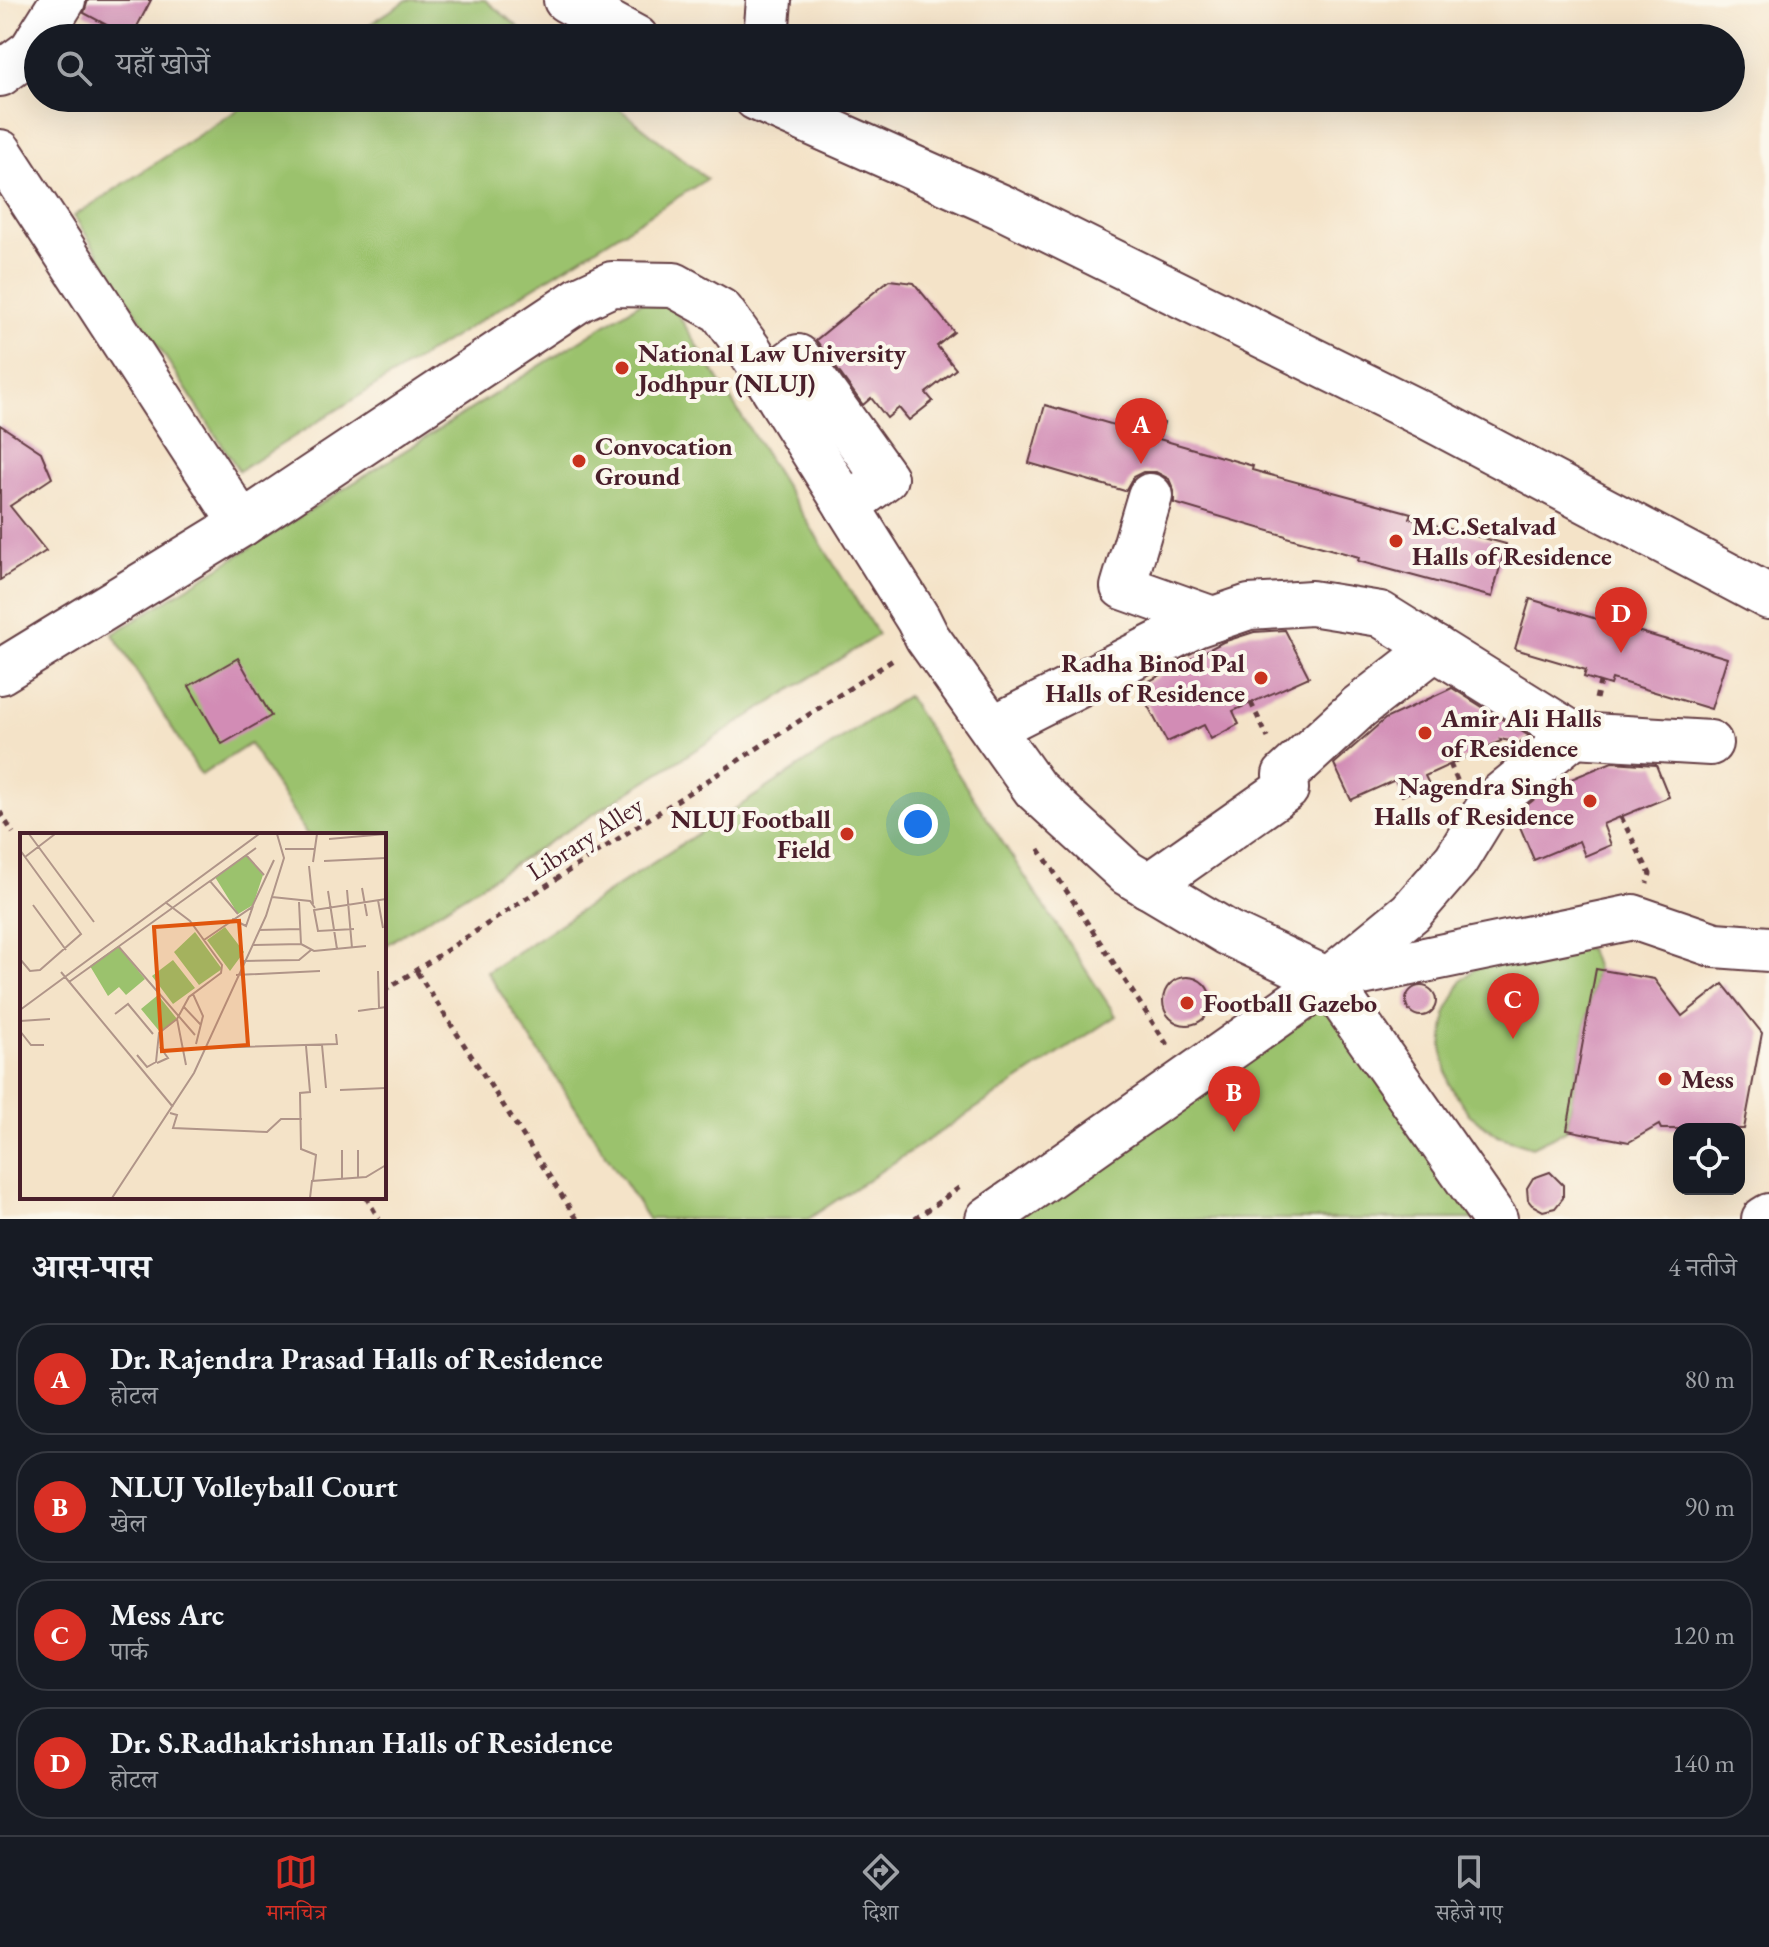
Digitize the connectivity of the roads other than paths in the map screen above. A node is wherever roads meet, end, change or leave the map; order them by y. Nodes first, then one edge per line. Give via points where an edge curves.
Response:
1 (63, 0) edge
2 (769, 0) edge
3 (576, 3) edge
4 (48, 24) edge
5 (612, 24) edge
6 (767, 24) edge
7 (24, 56) edge
8 (0, 74) edge
9 (790, 112) edge
10 (0, 152) edge
11 (1150, 496) dead end
12 (242, 524) junction
13 (1769, 597) edge
14 (1213, 619) junction
15 (1435, 648) junction
16 (0, 672) edge
17 (993, 728) junction
18 (1574, 735) junction
19 (1710, 743) dead end
20 (1148, 886) junction
21 (1769, 949) edge
22 (1328, 980) junction
23 (977, 1201) edge
24 (1495, 1219) edge

1 - 4 street
2 - 6 street
3 - 5 street
7 - 8 street
9 - 13 street via 1018,214 1426,416
10 - 12 street
11 - 14 street via 1123,587
12 - 16 street
12 - 17 street via 580,299 612,284 674,285 721,311 750,351 927,637
14 - 15 street via 1249,607 1311,603 1380,614
14 - 17 street
15 - 18 street
15 - 20 street via 1359,707 1285,775 1286,789
17 - 20 street via 1035,789
18 - 19 street
18 - 22 street via 1491,803 1456,860 1411,912
20 - 22 street via 1228,933
21 - 22 street via 1715,945 1633,917
22 - 23 street
22 - 24 street

